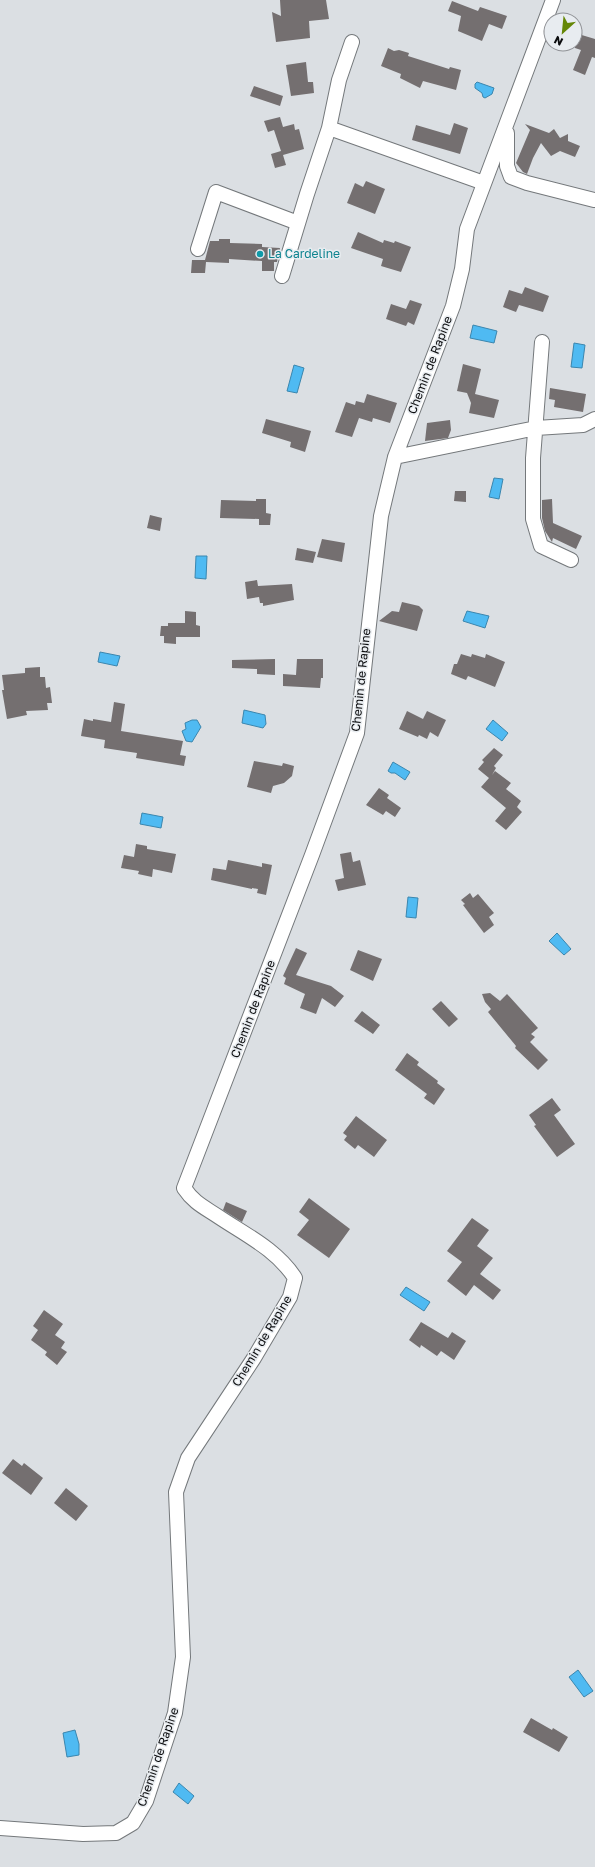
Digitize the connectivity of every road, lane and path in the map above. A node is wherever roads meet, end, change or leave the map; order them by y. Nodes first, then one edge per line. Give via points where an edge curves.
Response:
1 (553, 0) edge
2 (352, 42) dead end
3 (507, 123) junction
4 (329, 128) junction
5 (484, 183) junction
6 (594, 200) edge
7 (298, 223) junction
8 (198, 249) dead end
9 (282, 276) dead end
10 (542, 342) dead end
11 (595, 418) edge
12 (536, 428) junction
13 (395, 457) junction
14 (571, 560) dead end
15 (0, 1828) edge

1 - 3 street, Chemin de Rapine
2 - 4 street via 339,80
3 - 5 street, Chemin de Rapine
3 - 6 street via 507,166 511,177
4 - 5 street
4 - 7 street
5 - 13 street, Chemin de Rapine via 467,229 462,269 453,306
7 - 8 street via 216,192
7 - 9 street
10 - 12 street
11 - 12 street via 583,425
12 - 13 street
12 - 14 street via 533,458 533,520 541,546
13 - 15 street, Chemin de Rapine via 381,516 357,733 184,1188 192,1200 265,1247 287,1266 295,1278 290,1297 254,1358 188,1458 176,1492 183,1657 175,1713 146,1801 133,1823 116,1833 84,1834

